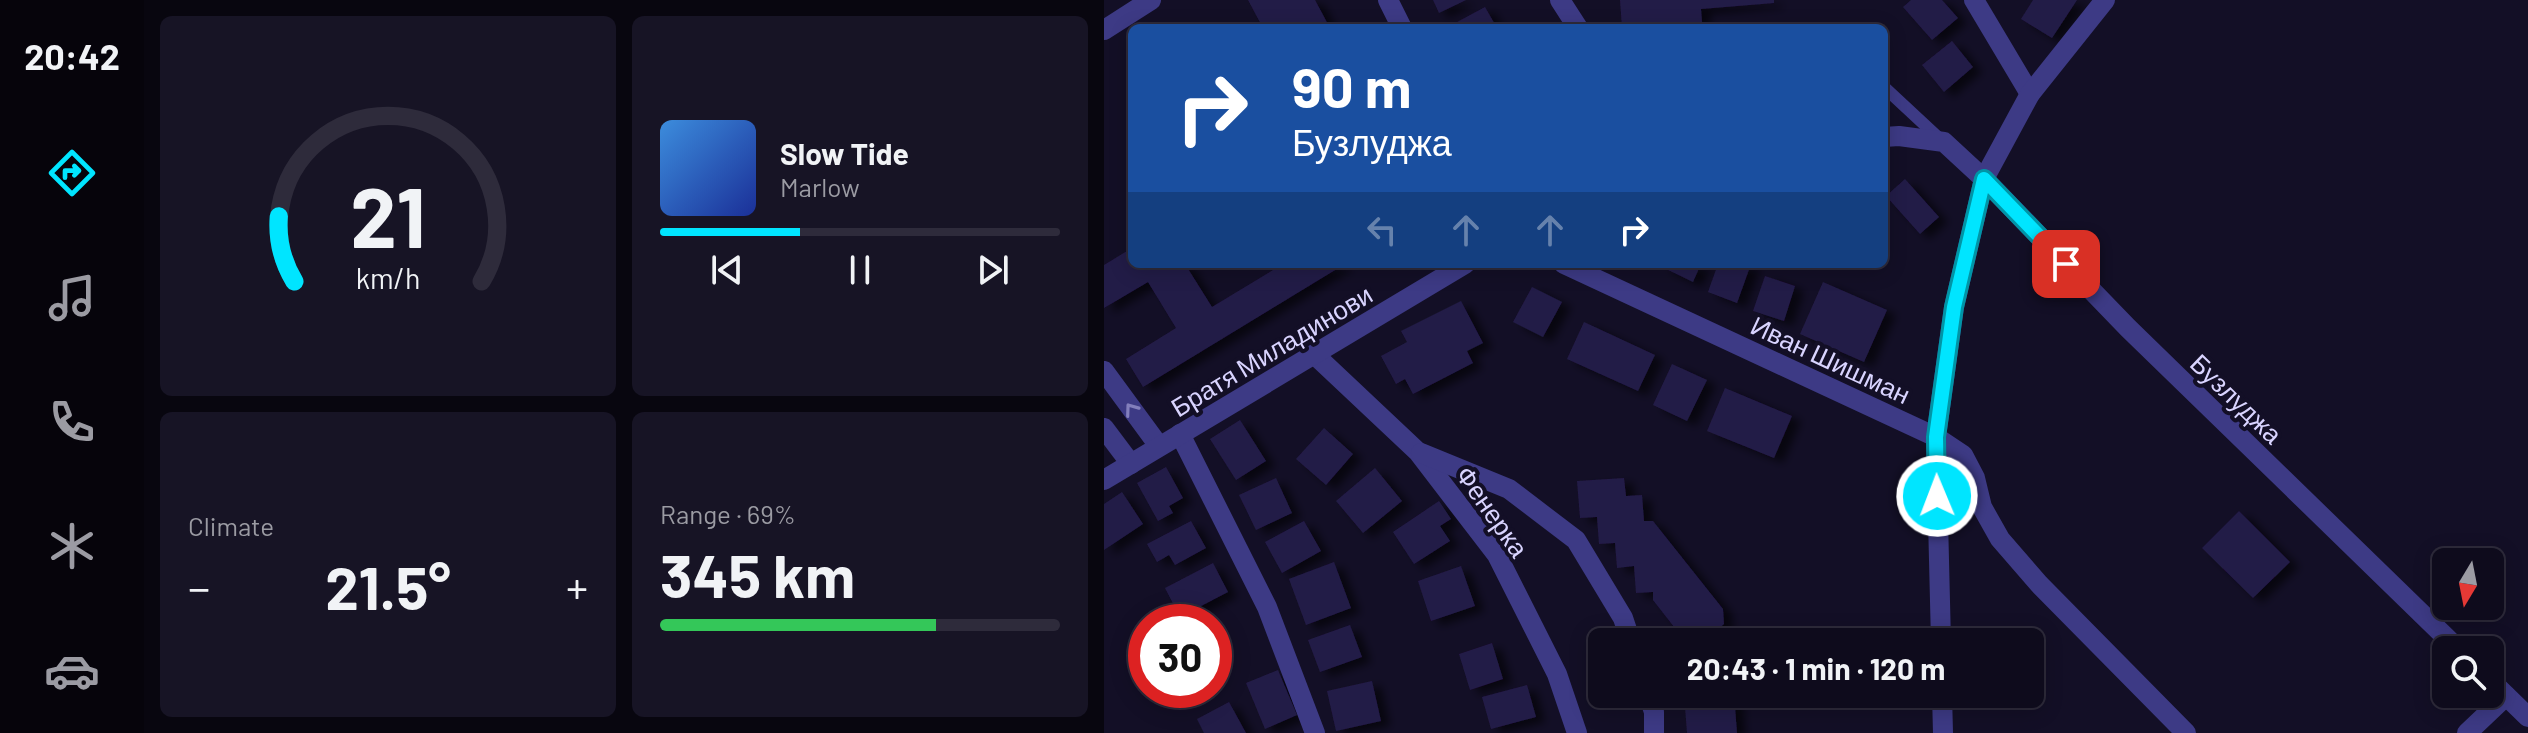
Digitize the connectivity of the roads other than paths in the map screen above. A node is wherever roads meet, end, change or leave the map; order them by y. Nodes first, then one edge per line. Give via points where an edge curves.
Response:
1 (1151, 0) edge
2 (1388, 0) edge
3 (1560, 0) edge
4 (1974, 0) edge
5 (2105, 0) edge
6 (1400, 24) edge
7 (1575, 24) edge
8 (1104, 30) edge
9 (1888, 91) edge
10 (2030, 94) junction
11 (1888, 137) edge
12 (1944, 142) junction
13 (1984, 179) junction
14 (1458, 268) edge
15 (1573, 268) edge
16 (1315, 355) junction
17 (1104, 371) edge
18 (1104, 428) edge
19 (1180, 434) junction
20 (1936, 437) junction
21 (1159, 446) junction
22 (1418, 452) junction
23 (1131, 464) junction
24 (1104, 480) edge
25 (1626, 628) edge
26 (1941, 628) edge
27 (2445, 636) edge
28 (2506, 696) joint
29 (1653, 708) edge
30 (1942, 708) edge
31 (2528, 717) edge
32 (1315, 733) edge
33 (1577, 733) edge
34 (1654, 733) edge
35 (1943, 733) edge
36 (2186, 733) edge
37 (2467, 733) edge

1 - 8 street
2 - 6 street
3 - 7 street
4 - 10 street
5 - 10 street
9 - 12 lane
10 - 13 street
11 - 12 street
12 - 13 street, Бузлуджа
13 - 20 street via 1954,307
13 - 27 street, Бузлуджа via 2128,328
14 - 16 street, Братя Миладинови
15 - 20 street, Иван Шишман
16 - 19 street, Братя Миладинови
16 - 22 street, Фенерка
21 -> 17 street
18 - 23 street
19 - 21 street, Братя Миладинови
19 - 32 street via 1267,607
20 - 26 street
20 - 36 street, Иван Шишман via 1963,455 2000,539
21 - 23 street, Братя Миладинови
22 - 25 street via 1509,489 1576,540
22 - 33 street, Фенерка via 1497,555 1557,674
23 - 24 street, Братя Миладинови
28 - 31 street
28 - 37 street
29 - 34 street
30 - 35 street

